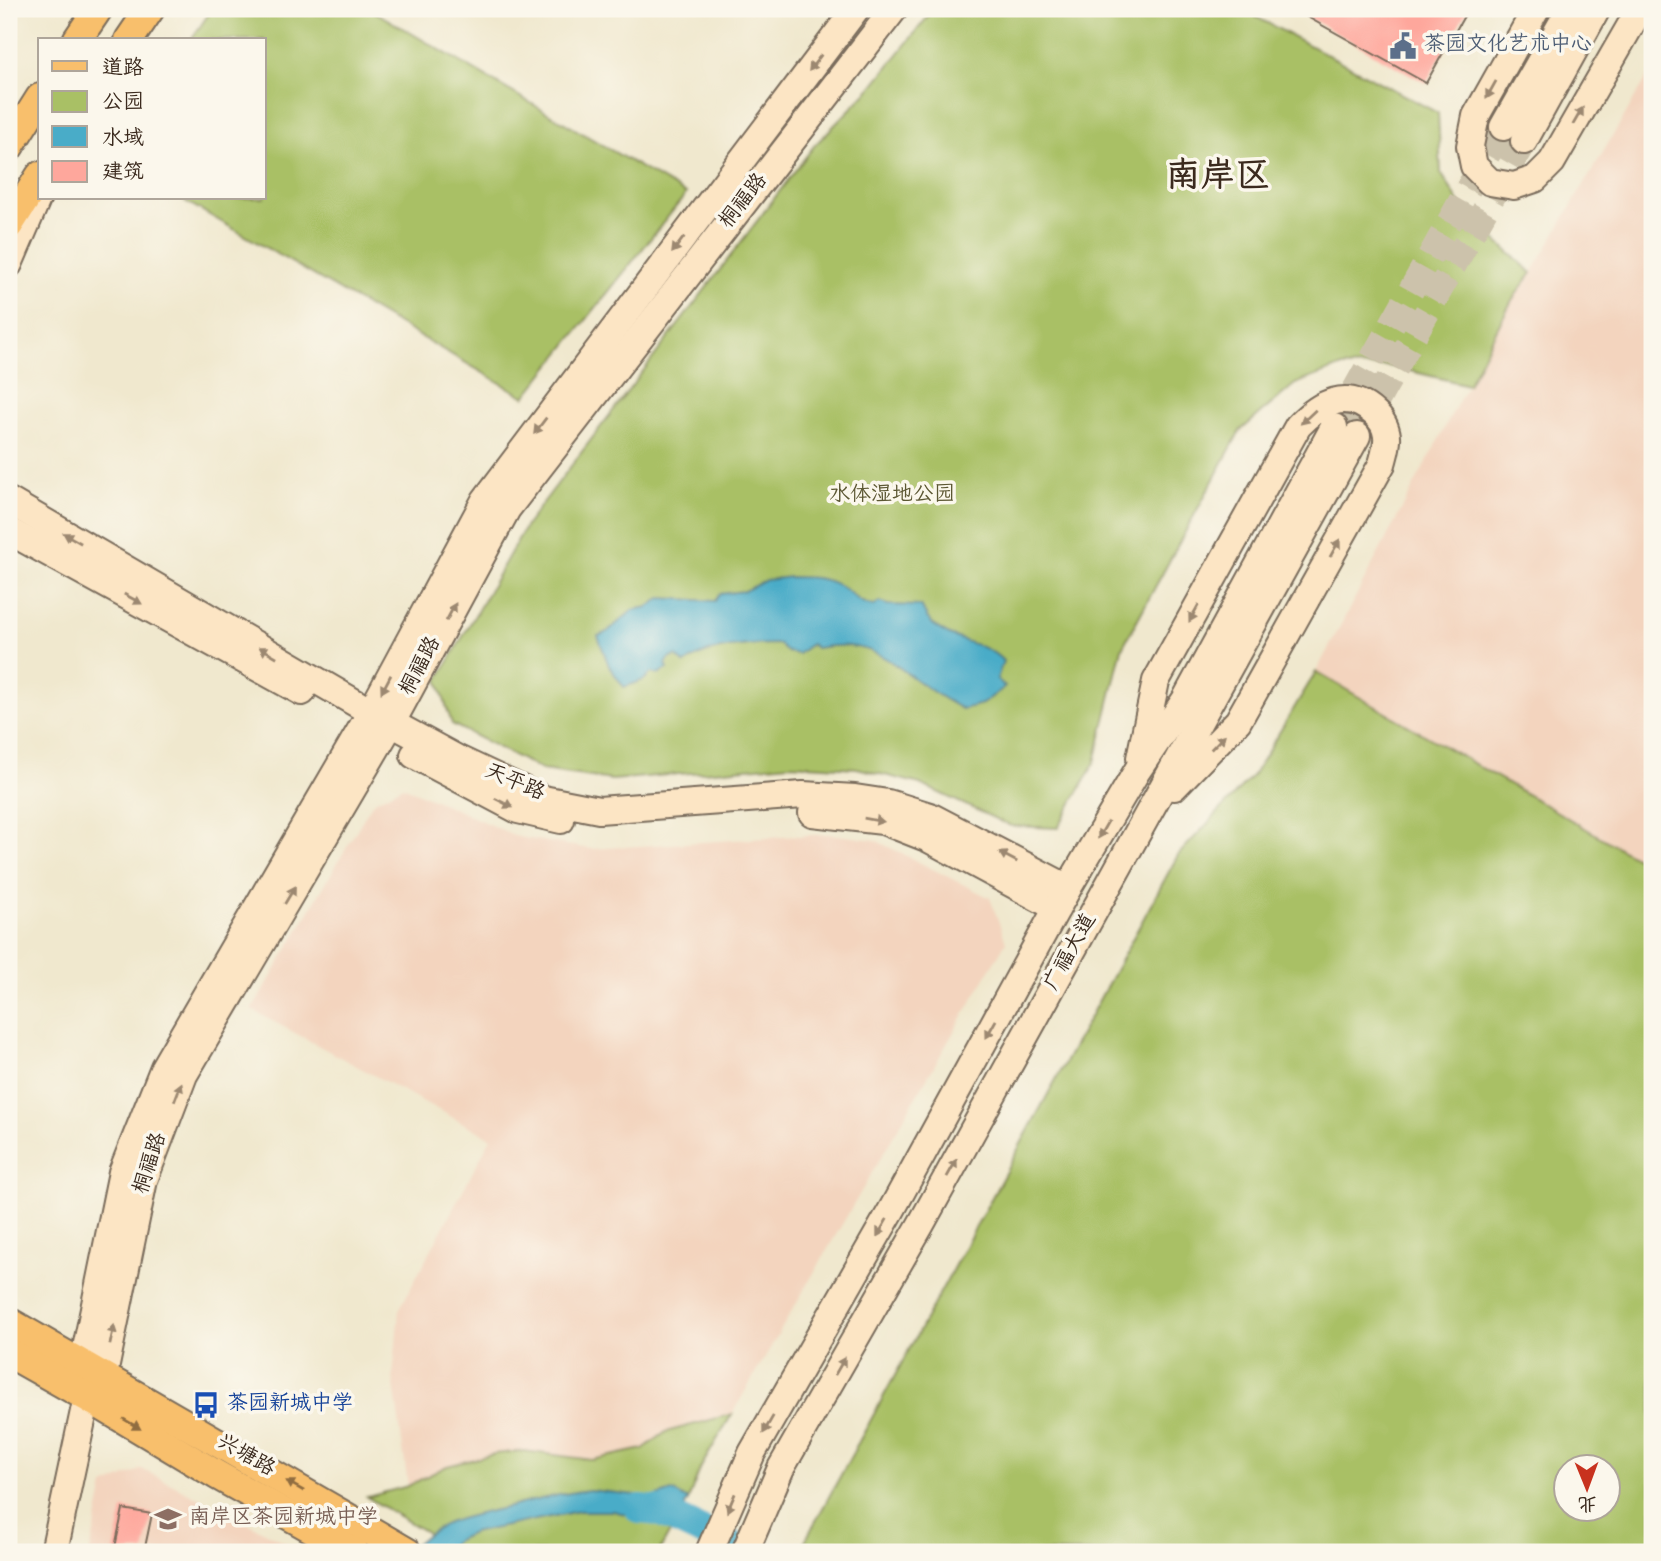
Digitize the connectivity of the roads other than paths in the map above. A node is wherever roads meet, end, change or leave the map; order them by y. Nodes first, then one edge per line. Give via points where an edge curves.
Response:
1 (98, 9) edge
2 (150, 9) edge
3 (856, 9) edge
4 (894, 9) edge
5 (1536, 9) edge
6 (1570, 9) edge
7 (1597, 9) edge
8 (1640, 9) edge
9 (79, 38) edge
10 (130, 38) edge
11 (38, 101) edge
12 (13, 138) edge
13 (38, 179) edge
14 (38, 197) edge
15 (9, 225) edge
16 (9, 264) edge
17 (9, 501) edge
18 (9, 531) edge
19 (377, 724) junction
20 (1137, 771) junction
21 (1153, 808) junction
22 (1063, 898) junction
23 (9, 1322) edge
24 (9, 1353) edge
25 (91, 1378) junction
26 (349, 1539) edge
27 (54, 1552) edge
28 (407, 1552) edge
29 (709, 1552) edge
30 (745, 1552) edge

1 - 9 main road
2 - 10 main road
3 -> 19 main road, 桐福路 via 485,500
19 -> 4 main road, 桐福路 via 507,509
5 -> 8 main road via 1476,116 1469,146 1474,166 1490,182 1514,186 1535,179 1552,162
6 - 7 main road via 1514,134
11 - 12 main road
13 - 15 main road
14 - 16 main road
19 -> 17 main road, 天平路
18 -> 19 main road, 天平路
19 - 22 main road, 天平路 via 446,774 518,810 570,822 619,825 791,813 883,821
19 - 25 main road, 桐福路 via 184,1075 144,1180
20 - 21 main road, 广福大道 via 1185,700 1346,431
21 -> 20 main road via 1238,721 1382,464 1388,438 1381,419 1363,402 1338,400 1314,410 1298,426 1156,681
20 -> 22 main road, 广福大道
30 -> 21 main road, 广福大道 via 782,1468
22 -> 29 main road, 广福大道 via 752,1453
23 - 25 main road, 兴塘路
24 - 25 main road, 兴塘路
25 - 26 main road, 兴塘路 via 217,1475
25 - 27 main road, 桐福路
26 - 28 main road, 兴塘路

